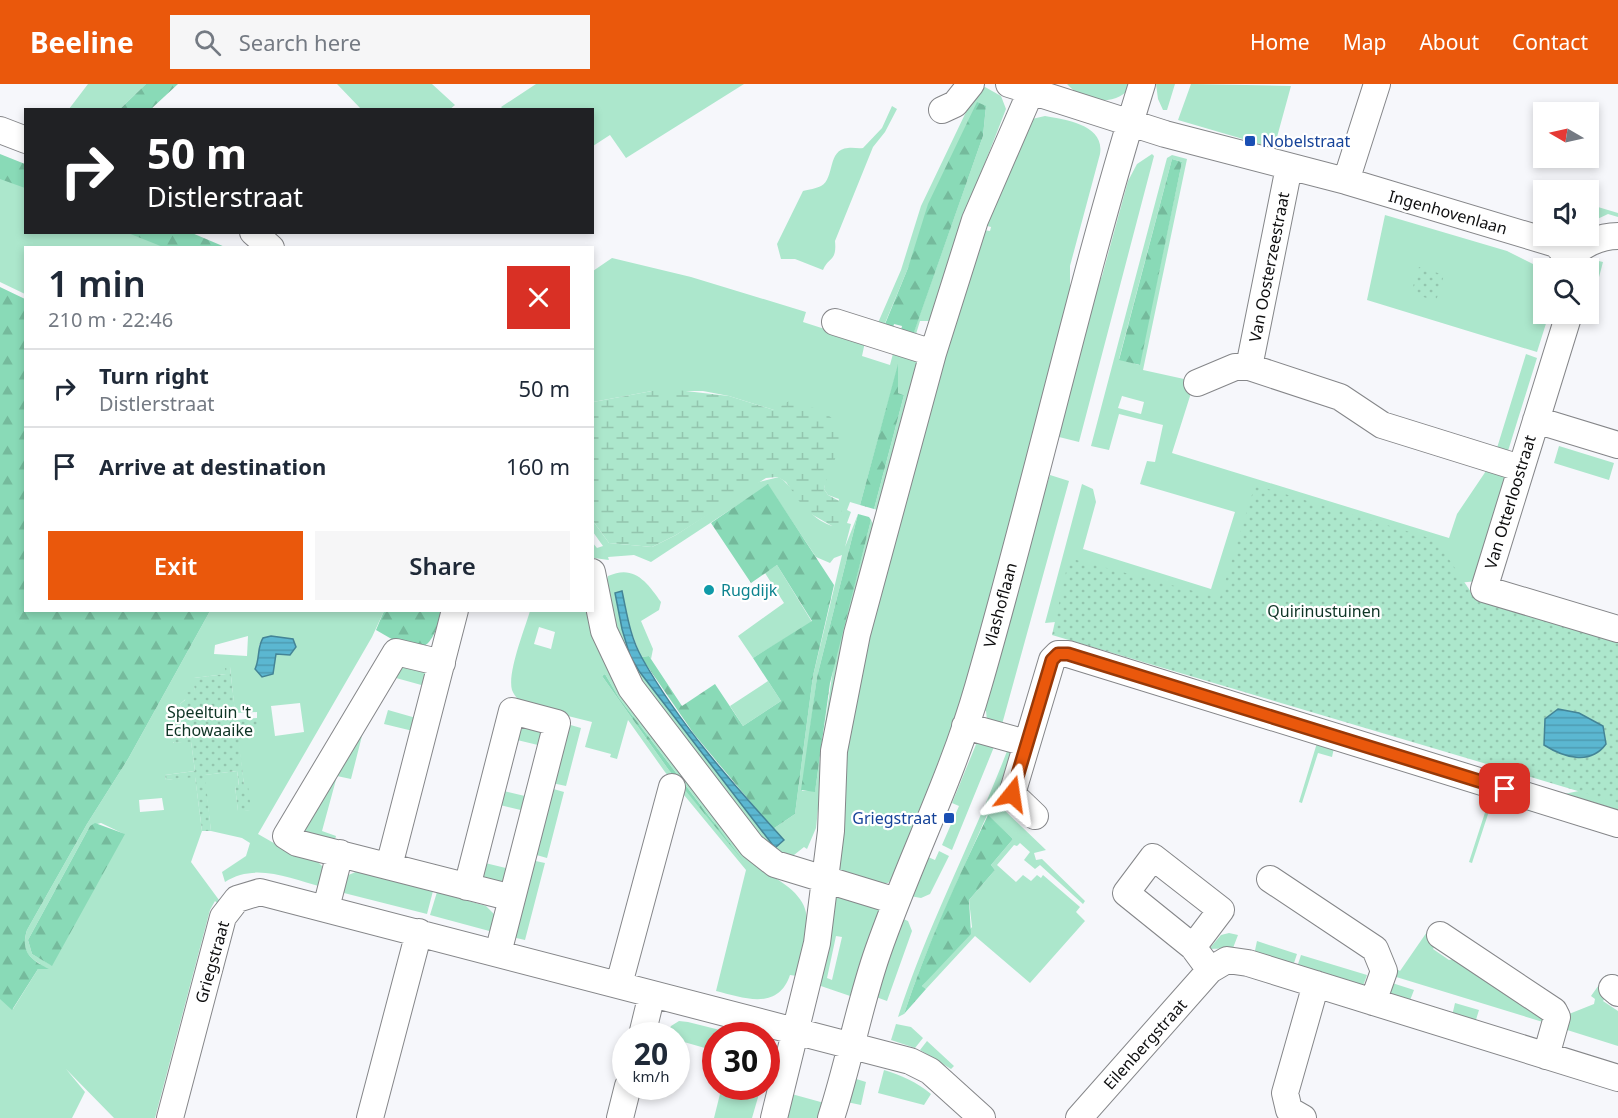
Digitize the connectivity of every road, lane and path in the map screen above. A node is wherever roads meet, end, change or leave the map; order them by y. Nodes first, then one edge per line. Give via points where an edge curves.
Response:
1 (971, 84) edge
2 (1142, 84) edge
3 (1377, 84) edge
4 (1024, 87) edge
5 (942, 110) dead end
6 (1130, 123) junction
7 (0, 130) edge
8 (24, 139) edge
9 (1289, 167) junction
10 (1346, 181) junction
11 (255, 234) edge
12 (1618, 236) edge
13 (269, 246) edge
14 (1567, 258) edge
15 (1573, 258) edge
16 (835, 322) dead end
17 (1566, 324) edge
18 (933, 353) junction
19 (1249, 367) junction
20 (1197, 383) dead end
21 (1536, 420) junction
22 (1618, 445) edge
23 (1520, 468) junction
24 (594, 582) edge
25 (455, 612) edge
26 (1618, 629) edge
27 (442, 663) junction
28 (965, 726) junction
29 (1026, 743) junction
30 (672, 787) dead end
31 (1035, 816) dead end
32 (1618, 824) edge
33 (340, 854) junction
34 (389, 866) junction
35 (1270, 879) dead end
36 (826, 880) junction
37 (467, 887) junction
38 (512, 898) junction
39 (896, 901) junction
40 (326, 908) junction
41 (419, 932) junction
42 (1440, 935) dead end
43 (1193, 947) dead end
44 (498, 953) junction
45 (1210, 970) junction
46 (619, 984) junction
47 (1316, 984) junction
48 (652, 994) junction
49 (1372, 1002) junction
50 (645, 1022) edge
51 (796, 1032) junction
52 (850, 1046) junction
53 (1546, 1056) junction
54 (1618, 1078) edge
55 (624, 1100) edge
56 (170, 1118) edge
57 (370, 1118) edge
58 (620, 1118) edge
59 (774, 1118) edge
60 (831, 1118) edge
61 (982, 1118) edge
62 (1079, 1118) edge
63 (1303, 1118) edge

1 - 5 street via 955,104
2 - 6 street, Vlashoflaan
3 - 10 street
4 - 6 street, Ingenhovenlaan
4 - 18 street via 975,220
6 - 9 street, Ingenhovenlaan
6 - 28 street, Vlashoflaan
7 - 8 street
9 - 10 street, Ingenhovenlaan
9 - 19 street, Van Oosterzeestraat
10 - 14 street, Ingenhovenlaan via 1556,244
11 - 13 street
12 - 15 street via 1604,236 1583,245
16 - 18 street
17 - 21 street
18 - 36 street via 857,634 834,751
19 - 20 street via 1235,368
19 - 23 street via 1340,397 1382,425
21 - 22 street
21 - 23 street, Van Otterloostraat
23 - 26 street, Van Otterloostraat via 1484,589
24 - 36 street via 604,631 632,688 752,846 775,864
25 - 27 street
27 - 33 street via 396,652 286,837
27 - 34 street
28 - 29 street
28 - 39 street, Vlashoflaan via 939,801
29 - 31 street via 1012,794
29 - 32 street via 1052,660 1058,654 1068,654
30 - 46 street
33 - 34 street
33 - 40 street
34 - 37 street
35 - 49 street via 1374,949 1384,971
36 - 39 street
36 - 51 street via 817,943
37 - 38 street
37 - 38 street via 512,711 556,723
38 - 44 street
39 - 52 street, Vlashoflaan
40 - 41 street, Griegstraat
40 - 56 street, Griegstraat via 260,892 237,899 223,917
41 - 44 street, Griegstraat
41 - 57 street
42 - 53 street via 1554,1011 1557,1017
43 - 45 street
44 - 46 street, Griegstraat
45 - 47 street via 1227,960
45 - 62 street, Eilenbergstraat
46 - 48 street, Griegstraat
47 - 49 street
47 - 63 street via 1285,1093 1288,1110
48 - 50 street
48 - 51 street, Griegstraat
49 - 53 street
51 - 52 street, Griegstraat
51 - 59 street
52 - 60 street, Vlashoflaan
52 - 61 street, Griegstraat via 910,1061 930,1071
53 - 54 street
55 - 58 street

